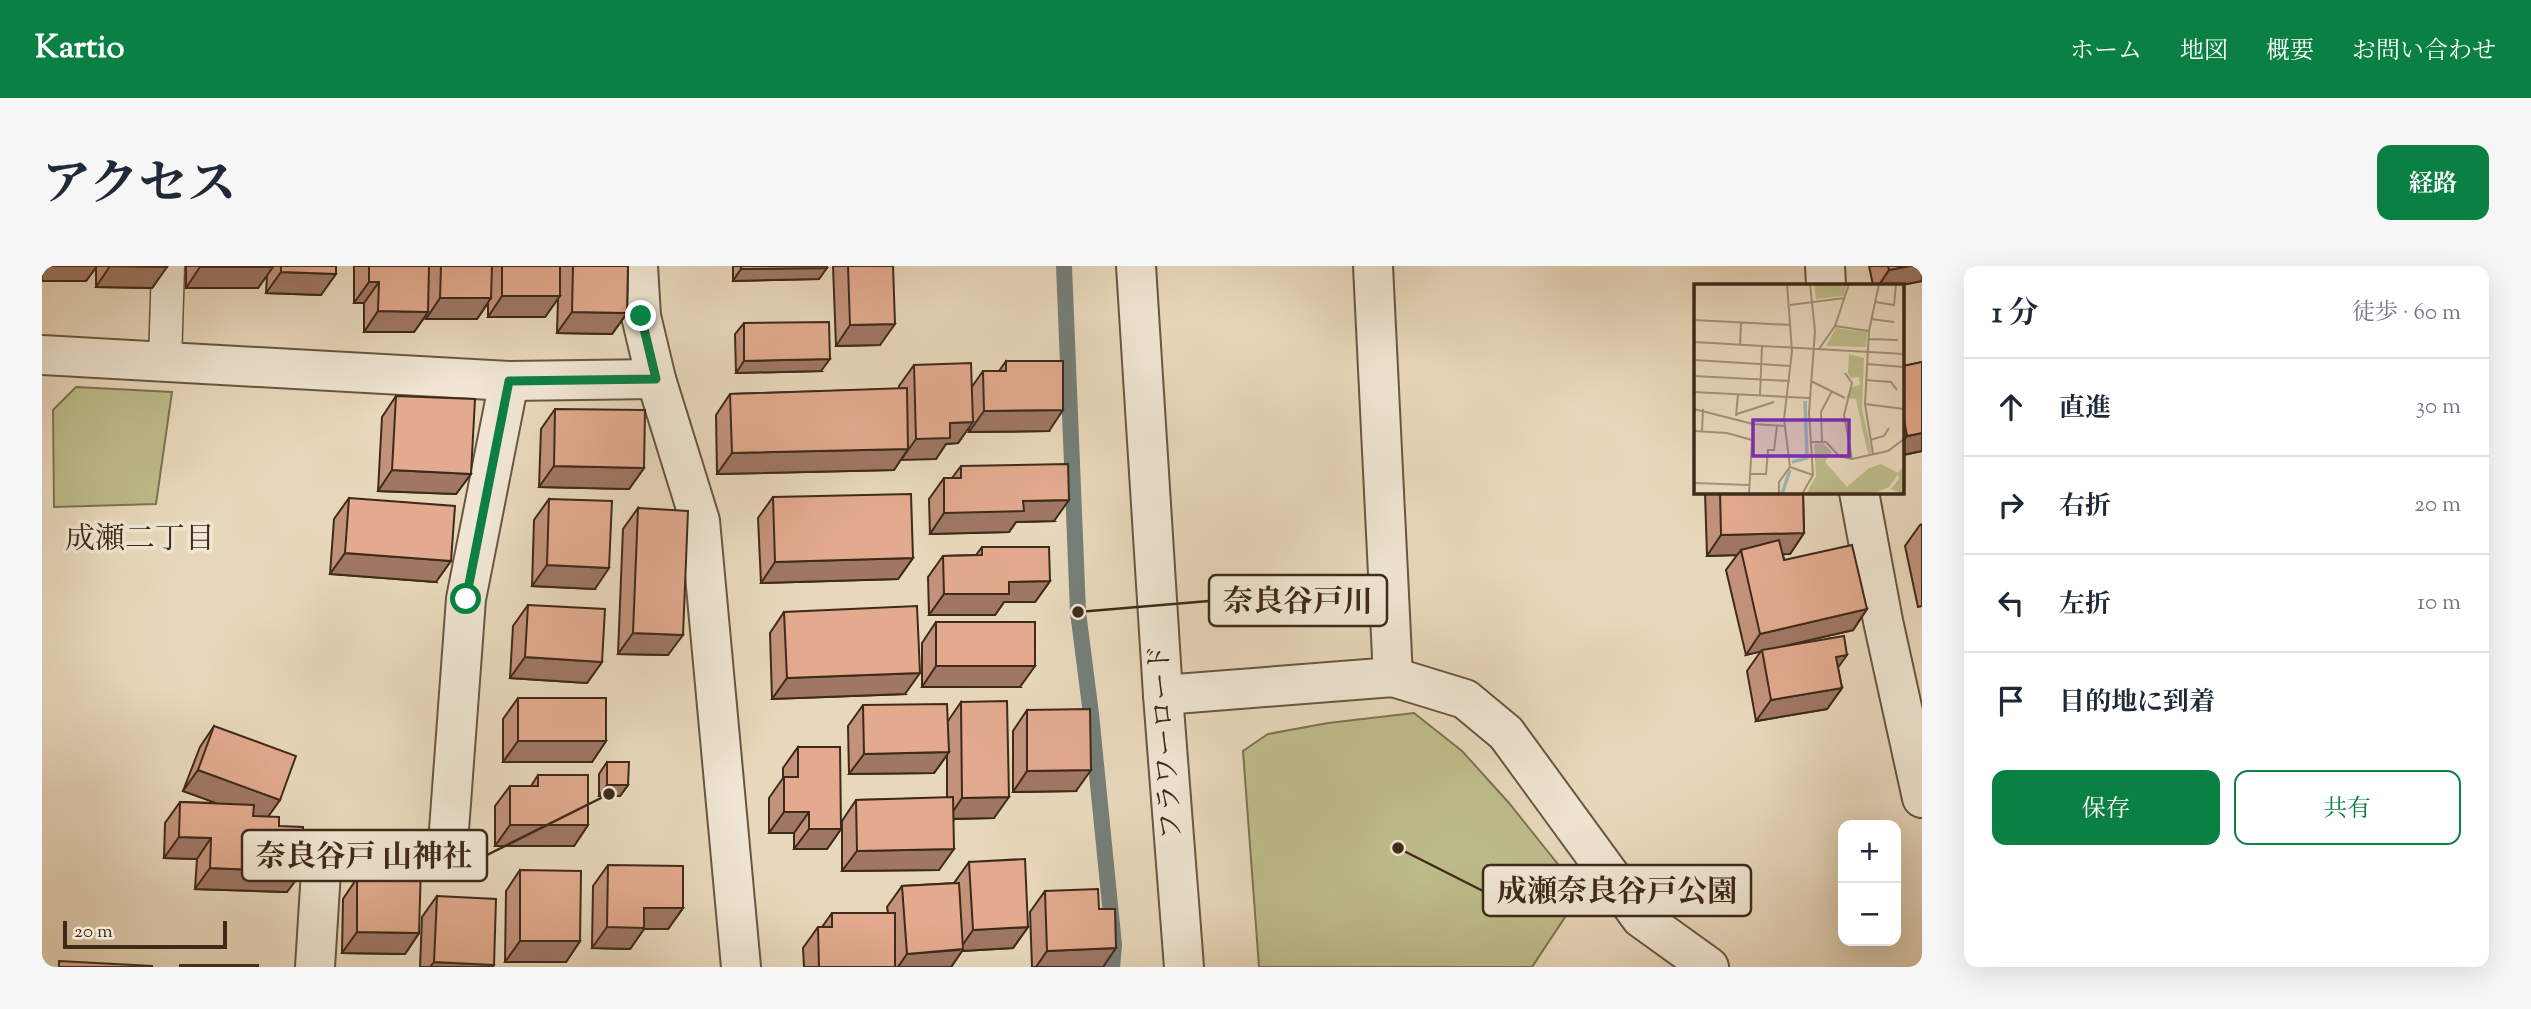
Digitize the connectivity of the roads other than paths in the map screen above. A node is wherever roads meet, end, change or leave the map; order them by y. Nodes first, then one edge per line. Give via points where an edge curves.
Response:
1 (168, 266) edge
2 (638, 266) edge
3 (1136, 266) edge
4 (1373, 266) edge
5 (1825, 266) edge
6 (1826, 284) edge
7 (42, 355) edge
8 (165, 362) junction
9 (656, 379) junction
10 (509, 381) junction
11 (1859, 494) edge
12 (1393, 677) junction
13 (1163, 695) junction
14 (1922, 798) edge
15 (315, 967) edge
16 (741, 967) edge
17 (1184, 967) edge
18 (1709, 967) edge

1 - 8 lane
2 - 9 street via 641,316
3 - 13 street, フラワーロード
4 - 12 street
5 - 6 street
7 - 8 street
8 - 10 street
9 - 10 street
9 - 16 street via 700,521
10 - 15 street via 466,599 447,857 323,855
11 - 14 street
12 - 13 street
12 - 18 street via 1465,699 1506,733 1641,918
13 - 17 street, フラワーロード

